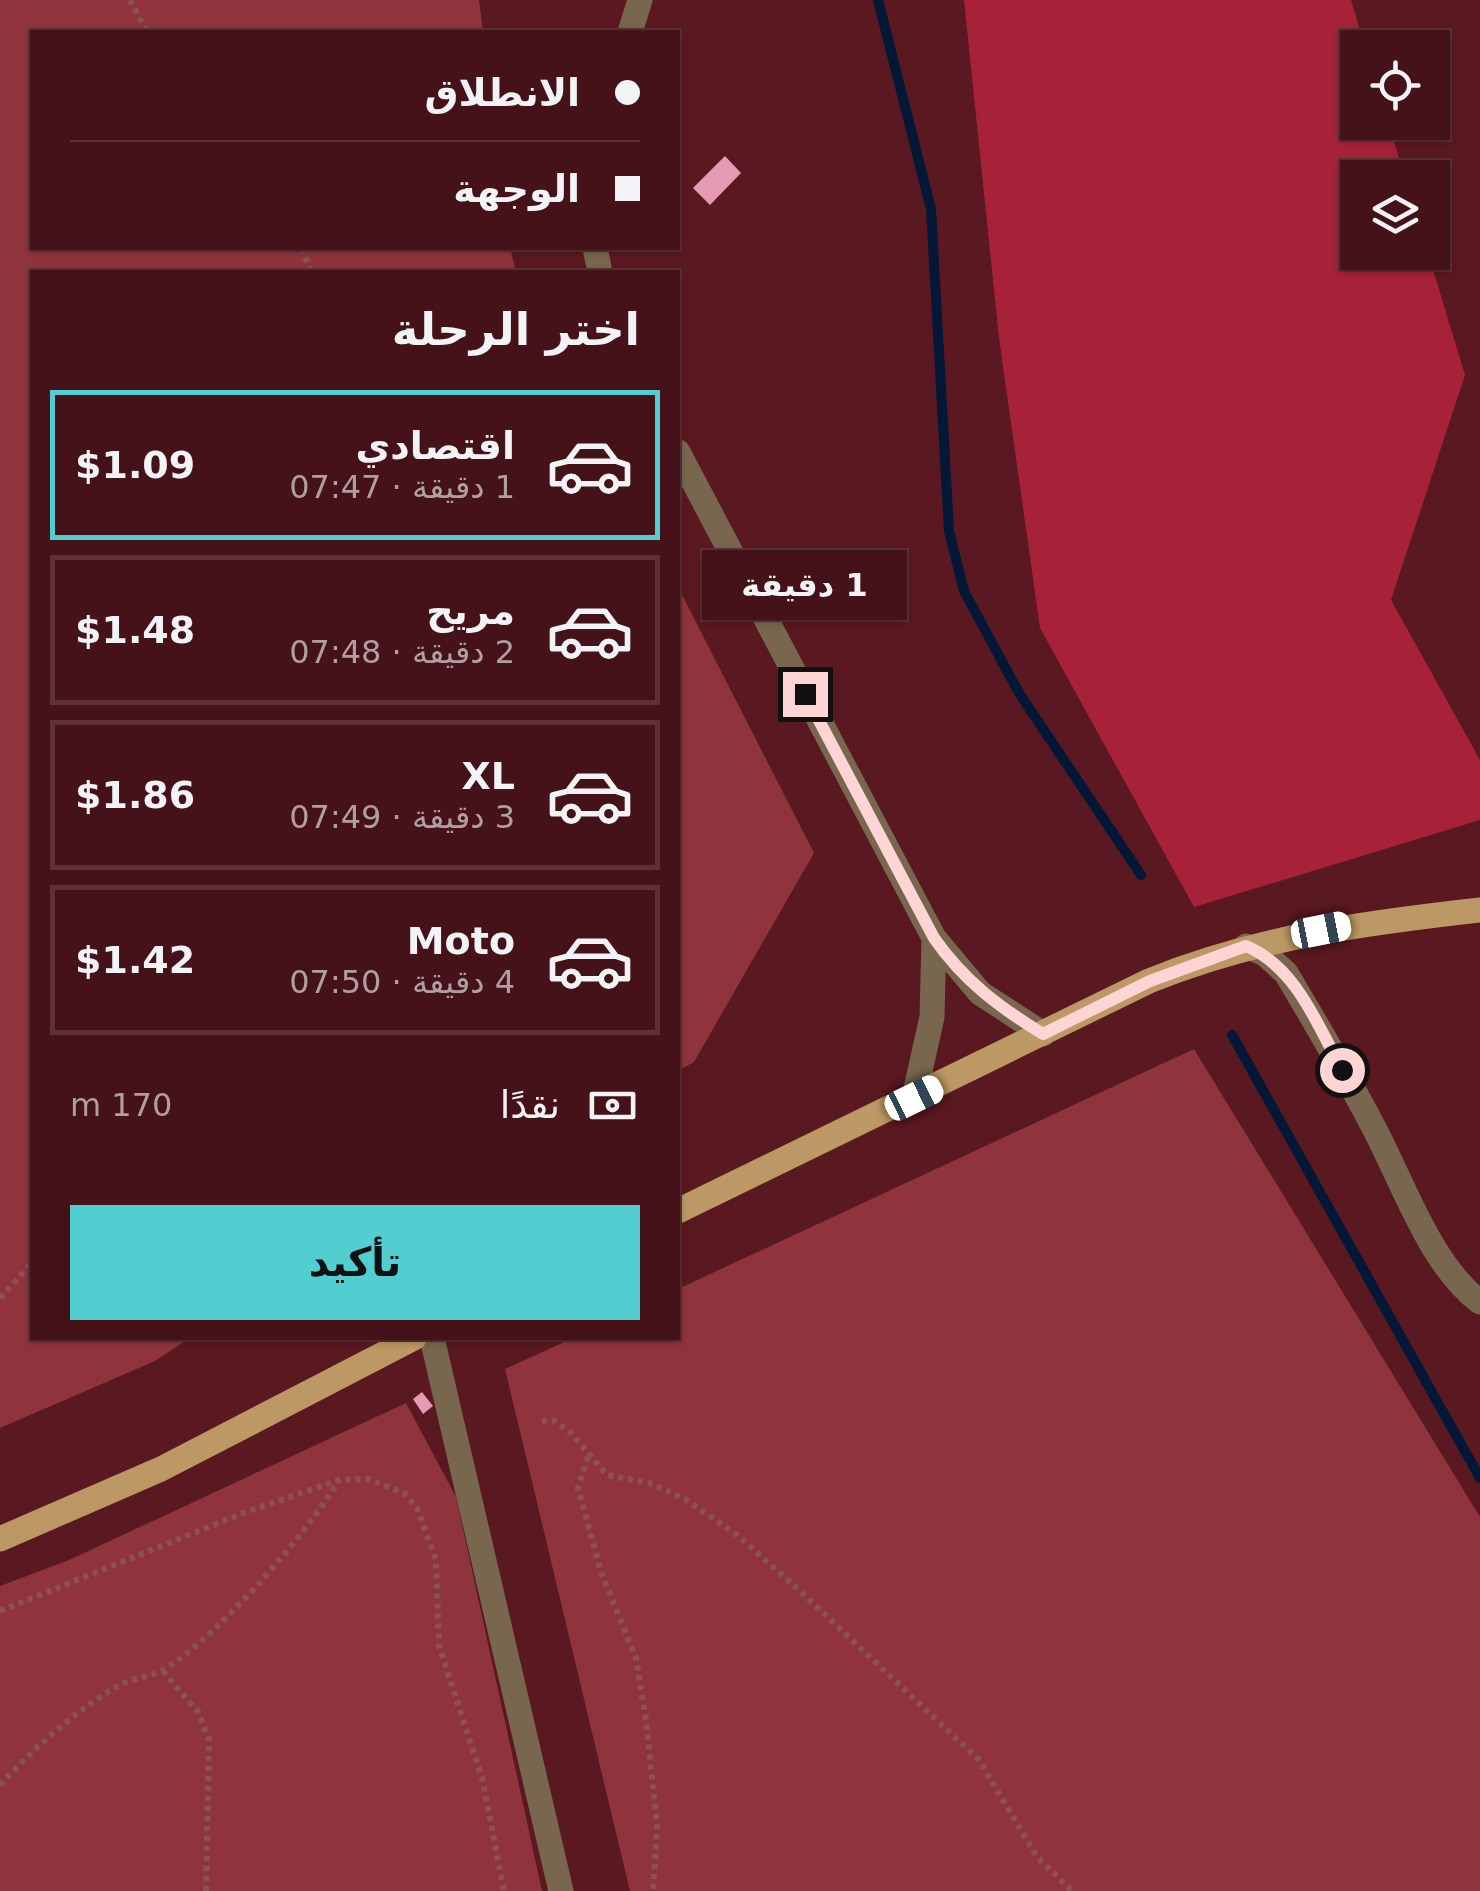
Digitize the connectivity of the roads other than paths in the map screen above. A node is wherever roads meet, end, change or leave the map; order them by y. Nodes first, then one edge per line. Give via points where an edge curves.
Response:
1 (640, 0) edge
2 (631, 30) edge
3 (680, 456) edge
4 (1480, 910) edge
5 (934, 938) junction
6 (1246, 946) junction
7 (1043, 1034) junction
8 (914, 1098) junction
9 (680, 1210) edge
10 (1480, 1302) edge
11 (410, 1340) edge
12 (432, 1340) edge
13 (0, 1538) edge
14 (561, 1891) edge

1 - 2 street
3 - 5 street
4 - 6 main road via 1348,925
5 - 7 street via 980,992
5 - 8 street via 932,1016
6 - 7 main road via 1150,981
6 - 10 street via 1286,973 1412,1206 1449,1267
7 - 8 main road
8 - 9 main road
11 - 13 main road via 161,1469
12 - 14 street

